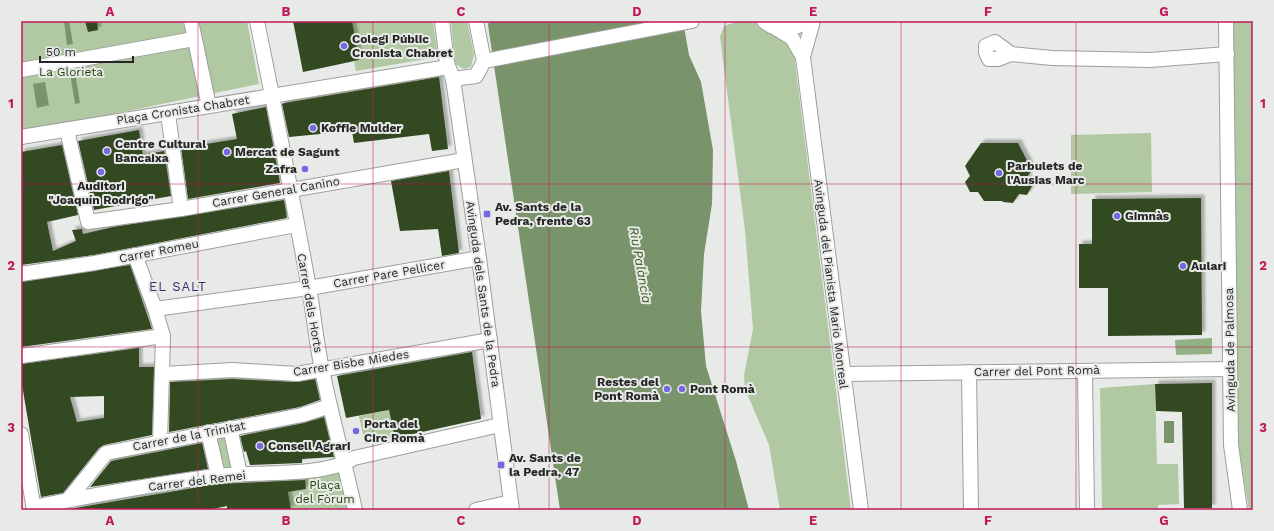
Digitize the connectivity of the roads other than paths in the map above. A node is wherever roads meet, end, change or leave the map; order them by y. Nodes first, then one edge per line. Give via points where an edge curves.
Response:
1 (190, 21) edge
2 (257, 21) edge
3 (442, 21) edge
4 (476, 21) edge
5 (692, 21) edge
6 (812, 21) edge
7 (1226, 21) edge
8 (770, 24) edge
9 (194, 39) junction
10 (1011, 54) dead end
11 (1227, 54) junction
12 (803, 57) junction
13 (489, 60) junction
14 (21, 70) edge
15 (451, 73) junction
16 (271, 96) junction
17 (209, 106) junction
18 (168, 114) junction
19 (66, 130) junction
20 (21, 137) edge
21 (464, 160) junction
22 (289, 190) junction
23 (180, 209) junction
24 (296, 225) junction
25 (135, 255) junction
26 (480, 258) junction
27 (21, 274) edge
28 (309, 288) junction
29 (155, 309) junction
30 (163, 336) junction
31 (490, 340) junction
32 (21, 356) edge
33 (322, 368) junction
34 (1230, 369) junction
35 (1086, 371) junction
36 (969, 372) junction
37 (163, 374) junction
38 (843, 374) junction
39 (330, 406) junction
40 (500, 425) junction
41 (230, 428) junction
42 (208, 432) junction
43 (21, 434) edge
44 (160, 442) junction
45 (345, 464) junction
46 (240, 474) junction
47 (218, 476) junction
48 (68, 500) junction
49 (511, 506) edge
50 (34, 508) edge
51 (355, 510) edge
52 (476, 510) edge
53 (861, 510) edge
54 (971, 510) edge
55 (1087, 510) edge
56 (1240, 510) edge

1 - 9 street
2 - 16 street
3 - 15 street, Avinguda dels Sants de la Pedra
4 - 13 street
5 - 13 street
6 - 8 street via 788,29
6 - 12 street, Avinguda del Pianista Mario Monreal via 813,40
7 - 11 street, Avinguda de Palmosa
8 - 12 street, Avinguda del Pianista Mario Monreal via 792,38
9 - 14 street
9 - 17 street
10 - 11 street via 1052,58 1150,60
11 - 34 street, Avinguda de Palmosa
12 - 38 street, Avinguda del Pianista Mario Monreal
13 - 15 street via 476,76
15 - 16 street, Plaça Cronista Chabret
15 - 21 street, Avinguda dels Sants de la Pedra
16 - 17 street, Plaça Cronista Chabret
16 - 22 street, Carrer dels Horts
17 - 18 street, Plaça Cronista Chabret
18 - 19 street, Plaça Cronista Chabret
18 - 23 street
19 - 20 street, Plaça Cronista Chabret
19 - 23 street, Carrer General Canino via 88,222
21 - 22 street, Carrer General Canino
21 - 26 street, Avinguda dels Sants de la Pedra
22 - 23 street, Carrer General Canino
22 - 24 street, Carrer dels Horts
24 - 25 street, Carrer Romeu
24 - 28 street, Carrer dels Horts
25 - 27 street, Carrer Romeu
25 - 29 street
26 - 28 street, Carrer Pare Pellicer
26 - 31 street, Avinguda dels Sants de la Pedra
28 - 29 street, Carrer Pare Pellicer
28 - 33 street, Carrer dels Horts
29 - 30 street
30 - 32 street
30 - 37 street
31 - 33 street, Carrer Bisbe Miedes
31 - 40 street, Avinguda dels Sants de la Pedra
33 - 37 street, Carrer Bisbe Miedes via 297,374 232,370
33 - 39 street, Carrer dels Horts
34 - 35 street, Carrer del Pont Romà
34 - 56 street, Avinguda de Palmosa via 1231,445
35 - 36 street, Carrer del Pont Romà
35 - 55 street
36 - 38 street, Carrer del Pont Romà
36 - 54 street
37 - 44 street
38 - 53 street, Avinguda del Pianista Mario Monreal
39 - 41 street, Carrer de la Trinitat via 302,415
39 - 45 street, Carrer dels Horts
40 - 45 street, Carrer del Remei via 354,458
40 - 49 street, Avinguda dels Sants de la Pedra
41 - 42 street, Carrer de la Trinitat
41 - 46 street
42 - 44 street, Carrer de la Trinitat
42 - 47 street
43 - 50 street
44 - 48 street, Carrer de la Trinitat via 106,453
45 - 46 street, Carrer del Remei via 294,472
45 - 51 street, Carrer dels Horts
46 - 47 street, Carrer del Remei
47 - 48 street, Carrer del Remei
48 - 50 street, Carrer del Remei
49 - 52 street

